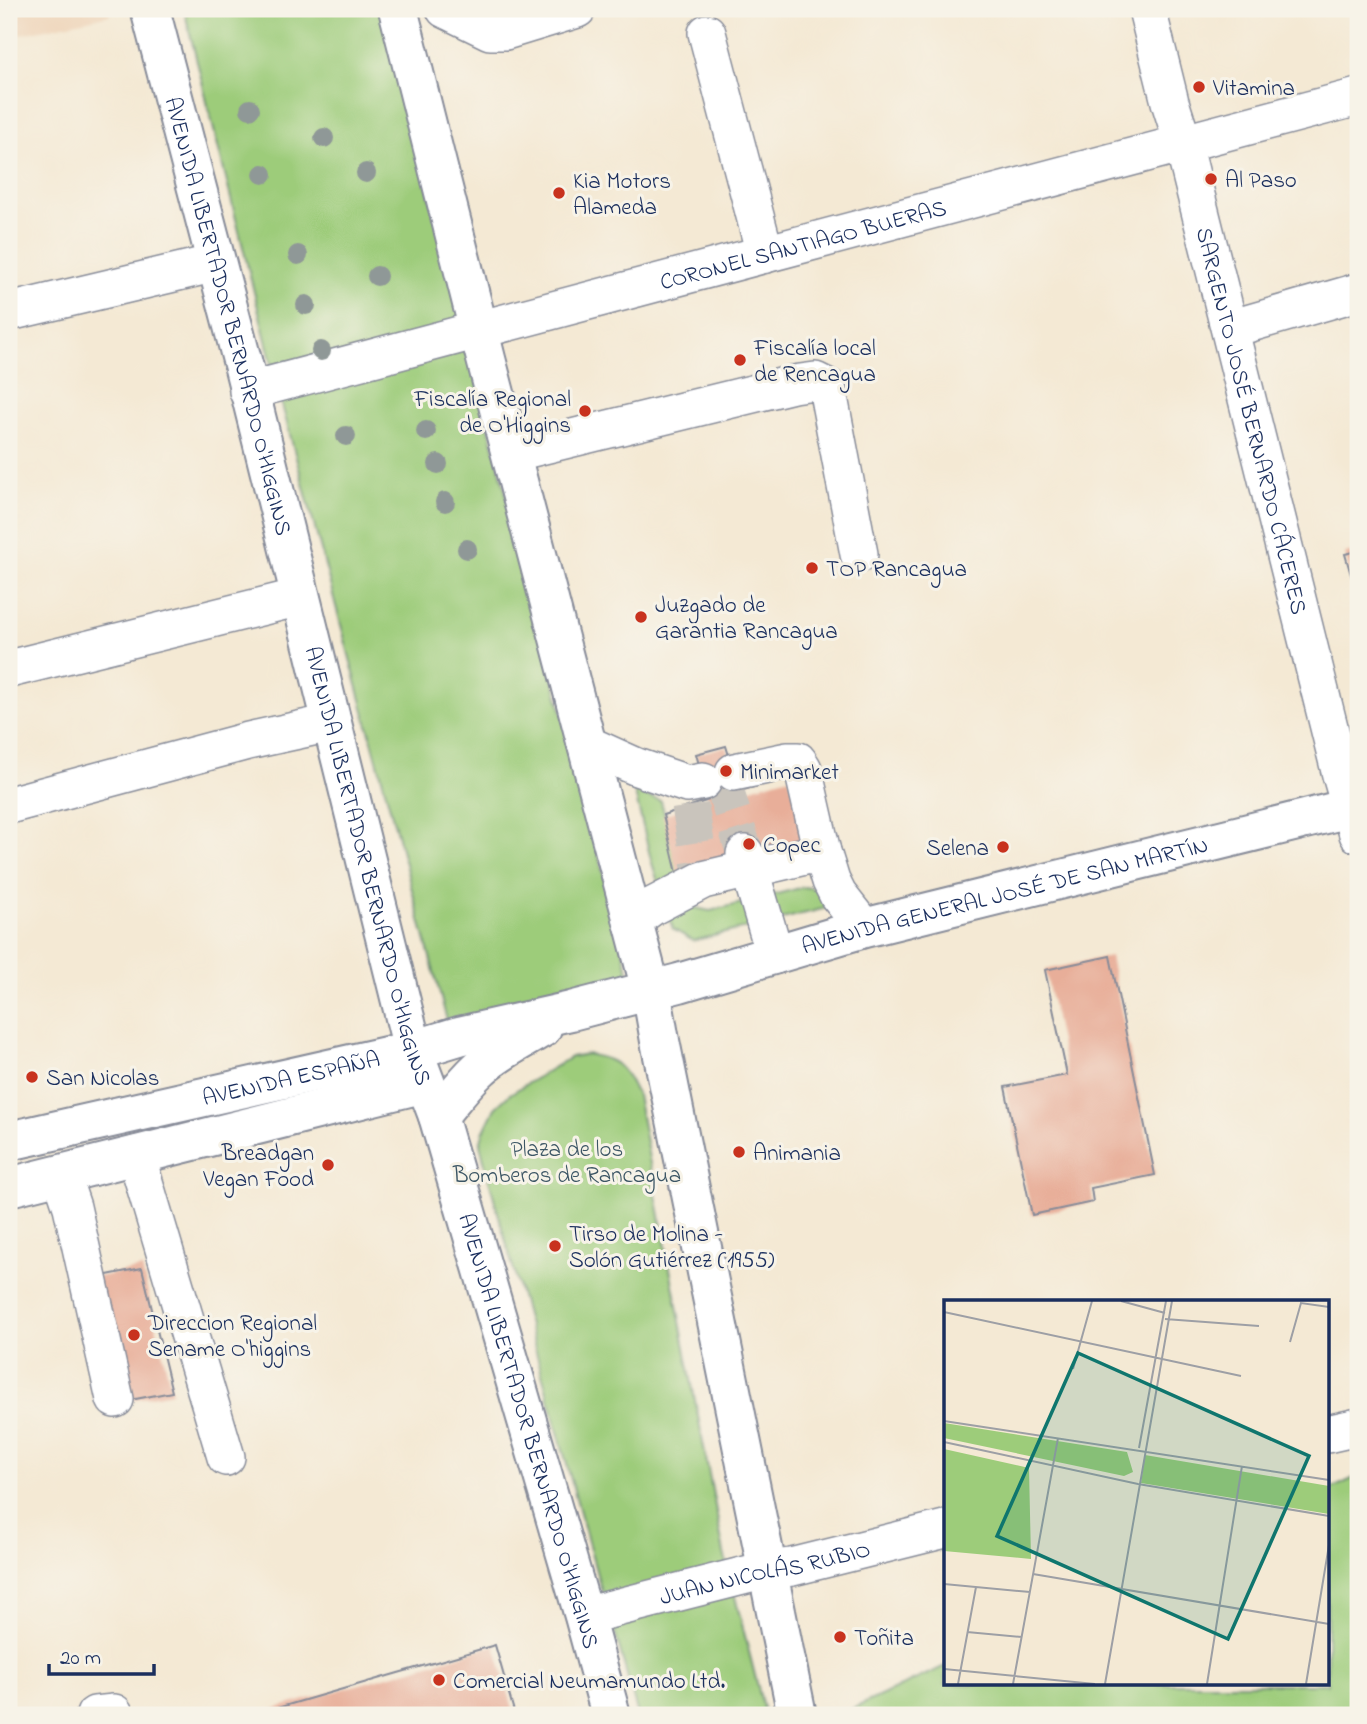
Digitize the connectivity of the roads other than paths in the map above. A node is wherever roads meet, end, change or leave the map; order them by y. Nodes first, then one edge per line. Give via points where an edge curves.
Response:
1 (149, 9) edge
2 (398, 9) edge
3 (445, 9) edge
4 (577, 9) edge
5 (1147, 9) edge
6 (706, 33) dead end
7 (1358, 97) edge
8 (1183, 143) junction
9 (765, 254) junction
10 (216, 264) junction
11 (1358, 292) edge
12 (9, 312) edge
13 (1230, 326) junction
14 (480, 329) junction
15 (248, 391) junction
16 (510, 453) junction
17 (859, 554) dead end
18 (300, 597) junction
19 (9, 668) edge
20 (331, 723) junction
21 (586, 744) junction
22 (9, 805) edge
23 (1356, 816) edge
24 (822, 852) junction
25 (748, 862) junction
26 (632, 921) junction
27 (864, 929) junction
28 (775, 955) junction
29 (652, 990) junction
30 (571, 1011) junction
31 (425, 1083) junction
32 (9, 1141) edge
33 (136, 1155) junction
34 (61, 1174) junction
35 (9, 1187) edge
36 (115, 1399) dead end
37 (1358, 1427) edge
38 (1328, 1434) edge
39 (226, 1457) dead end
40 (944, 1529) edge
41 (766, 1570) junction
42 (584, 1616) junction
43 (611, 1715) edge
44 (797, 1715) edge

1 - 10 main road, AVENIDA LIBERTADOR BERNARDO O'HIGGINS
2 - 14 main road
3 - 4 street via 490,31 505,31
5 - 8 street, SARGENTO JOSÉ BERNARDO CÁCERES
6 - 9 street
7 - 8 street, CORONEL SANTIAGO BUERAS
8 - 9 street, CORONEL SANTIAGO BUERAS
8 - 13 street, SARGENTO JOSÉ BERNARDO CÁCERES
9 - 14 street, CORONEL SANTIAGO BUERAS
10 - 12 street
10 - 15 main road, AVENIDA LIBERTADOR BERNARDO O'HIGGINS
11 - 13 street
13 - 23 street, SARGENTO JOSÉ BERNARDO CÁCERES via 1341,775
14 - 15 street, CORONEL SANTIAGO BUERAS
14 - 16 main road
15 - 18 main road, AVENIDA LIBERTADOR BERNARDO O'HIGGINS
16 - 17 street via 815,382 827,387
16 - 21 main road
18 - 19 street
18 - 20 main road, AVENIDA LIBERTADOR BERNARDO O'HIGGINS
20 - 22 street
20 - 31 main road, AVENIDA LIBERTADOR BERNARDO O'HIGGINS
21 - 24 street via 626,762 704,786 797,761 803,769
21 - 26 main road
23 - 27 main road, AVENIDA GENERAL JOSÉ DE SAN MARTÍN
24 - 25 street
24 - 27 street via 838,895
25 - 26 street via 725,874 702,873
25 - 28 street
26 - 29 main road
27 - 28 main road, AVENIDA GENERAL JOSÉ DE SAN MARTÍN
28 - 29 main road, AVENIDA GENERAL JOSÉ DE SAN MARTÍN
29 - 30 main road, AVENIDA ESPAÑA
29 - 41 main road
30 - 31 main road via 503,1051 460,1089
30 - 31 main road, AVENIDA ESPAÑA via 460,1036
31 - 32 main road, AVENIDA ESPAÑA
31 - 33 main road, AVENIDA ESPAÑA
31 - 42 main road, AVENIDA LIBERTADOR BERNARDO O'HIGGINS
33 - 34 main road, AVENIDA ESPAÑA
33 - 39 street
34 - 35 main road, AVENIDA ESPAÑA
34 - 36 street
37 - 38 street
40 - 41 street, JUAN NICOLÁS RUBIO
41 - 42 street, JUAN NICOLÁS RUBIO
41 - 44 main road
42 - 43 main road, AVENIDA LIBERTADOR BERNARDO O'HIGGINS

